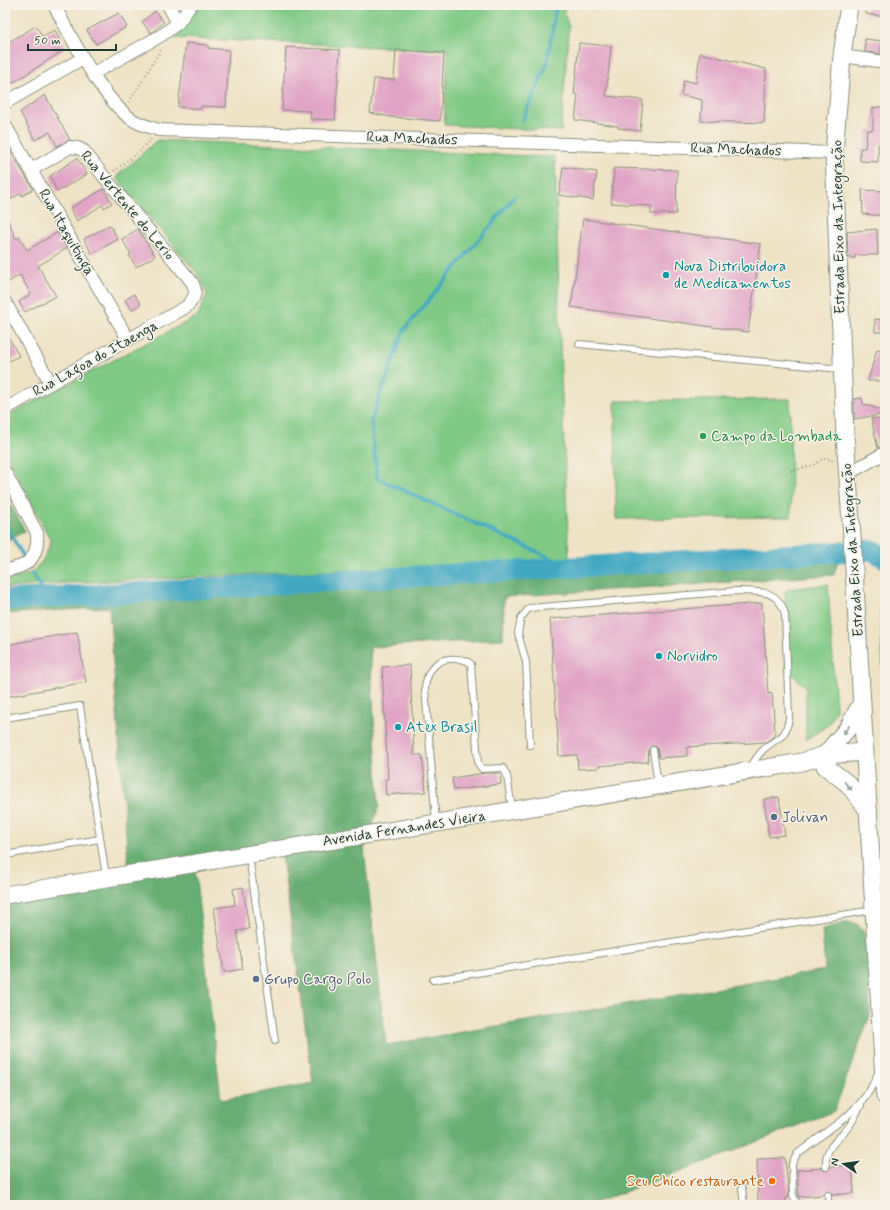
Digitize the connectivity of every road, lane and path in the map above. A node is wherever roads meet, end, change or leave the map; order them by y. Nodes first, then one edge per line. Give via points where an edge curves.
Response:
1 (54, 5) edge
2 (168, 5) edge
3 (191, 5) edge
4 (849, 5) edge
5 (178, 23) junction
6 (166, 42) dead end
7 (842, 56) junction
8 (83, 58) junction
9 (885, 62) edge
10 (94, 73) junction
11 (5, 103) edge
12 (123, 112) junction
13 (5, 124) edge
14 (159, 130) junction
15 (834, 153) junction
16 (31, 170) junction
17 (105, 178) junction
18 (5, 302) edge
19 (186, 307) joint
20 (128, 339) junction
21 (579, 344) dead end
22 (842, 369) junction
23 (50, 382) junction
24 (5, 408) edge
25 (885, 454) edge
26 (791, 471) dead end
27 (5, 472) edge
28 (847, 474) junction
29 (5, 570) edge
30 (862, 701) junction
31 (5, 718) edge
32 (530, 745) dead end
33 (653, 750) dead end
34 (865, 757) junction
35 (825, 760) junction
36 (748, 771) junction
37 (658, 786) junction
38 (513, 810) junction
39 (868, 810) junction
40 (436, 823) junction
41 (100, 839) junction
42 (248, 854) junction
43 (5, 856) edge
44 (106, 878) junction
45 (5, 895) edge
46 (874, 910) junction
47 (433, 980) dead end
48 (275, 1041) dead end
49 (884, 1062) edge
50 (877, 1093) edge
51 (826, 1168) dead end
52 (742, 1188) dead end
53 (828, 1195) dead end
54 (744, 1205) edge
55 (797, 1205) edge
56 (828, 1205) edge

1 - 8 street, Rua Machados
2 - 5 street
3 - 5 street
4 - 7 main road, Estrada Eixo da Integração
5 - 10 street
6 - 12 path
7 - 9 street
7 - 15 main road, Estrada Eixo da Integração
8 - 10 street, Rua Machados
8 - 11 street
10 - 12 street, Rua Machados
12 - 14 street, Rua Machados via 142,125
13 - 16 street, Rua Itaquitinga
14 - 15 street, Rua Machados
14 - 17 path via 139,152
15 - 22 main road, Estrada Eixo da Integração
16 - 17 street, Rua Vertente do Lerio via 70,147 78,148 88,155
16 - 20 street, Rua Itaquitinga
17 - 19 street, Rua Vertente do Lerio via 192,282 196,293
18 - 23 street
19 - 20 street, Rua Lagoa do Itaenga
20 - 23 street, Rua Lagoa do Itaenga
21 - 22 lane
22 - 28 main road, Estrada Eixo da Integração
23 - 24 street, Rua Lagoa do Itaenga
25 - 28 street
26 - 28 path via 814,465 822,459 830,459
27 - 29 street via 37,533 38,542 26,565
28 - 30 main road, Estrada Eixo da Integração
30 - 34 main road, Estrada Eixo da Integração
30 -> 35 main road via 848,728
31 - 41 lane via 80,706
32 - 36 lane via 526,662 518,632 521,618 529,608 736,591 768,593 781,602 785,614 789,718 785,733 756,757
33 - 37 lane
34 - 35 main road, Avenida Fernandes Vieira
34 - 39 main road, Estrada Eixo da Integração
35 - 36 main road, Avenida Fernandes Vieira
35 -> 39 main road
36 - 37 main road, Avenida Fernandes Vieira
37 - 38 main road, Avenida Fernandes Vieira
38 - 40 main road, Avenida Fernandes Vieira
38 - 40 lane via 507,776 503,768 482,769 478,763 471,664 461,659 447,659 439,661 429,671 425,688
39 - 46 main road, Estrada Eixo da Integração
40 - 42 main road, Avenida Fernandes Vieira
41 - 43 lane
41 - 44 lane
42 - 44 main road, Avenida Fernandes Vieira
42 - 48 lane
44 - 45 main road, Avenida Fernandes Vieira
46 - 47 lane
46 - 49 main road, Estrada Eixo da Integração
49 - 50 main road, Estrada Eixo da Integração
50 - 51 lane via 830,1148 825,1157
50 - 55 lane via 861,1102 846,1117 797,1154 792,1164 793,1195
52 - 54 lane
53 - 56 lane

